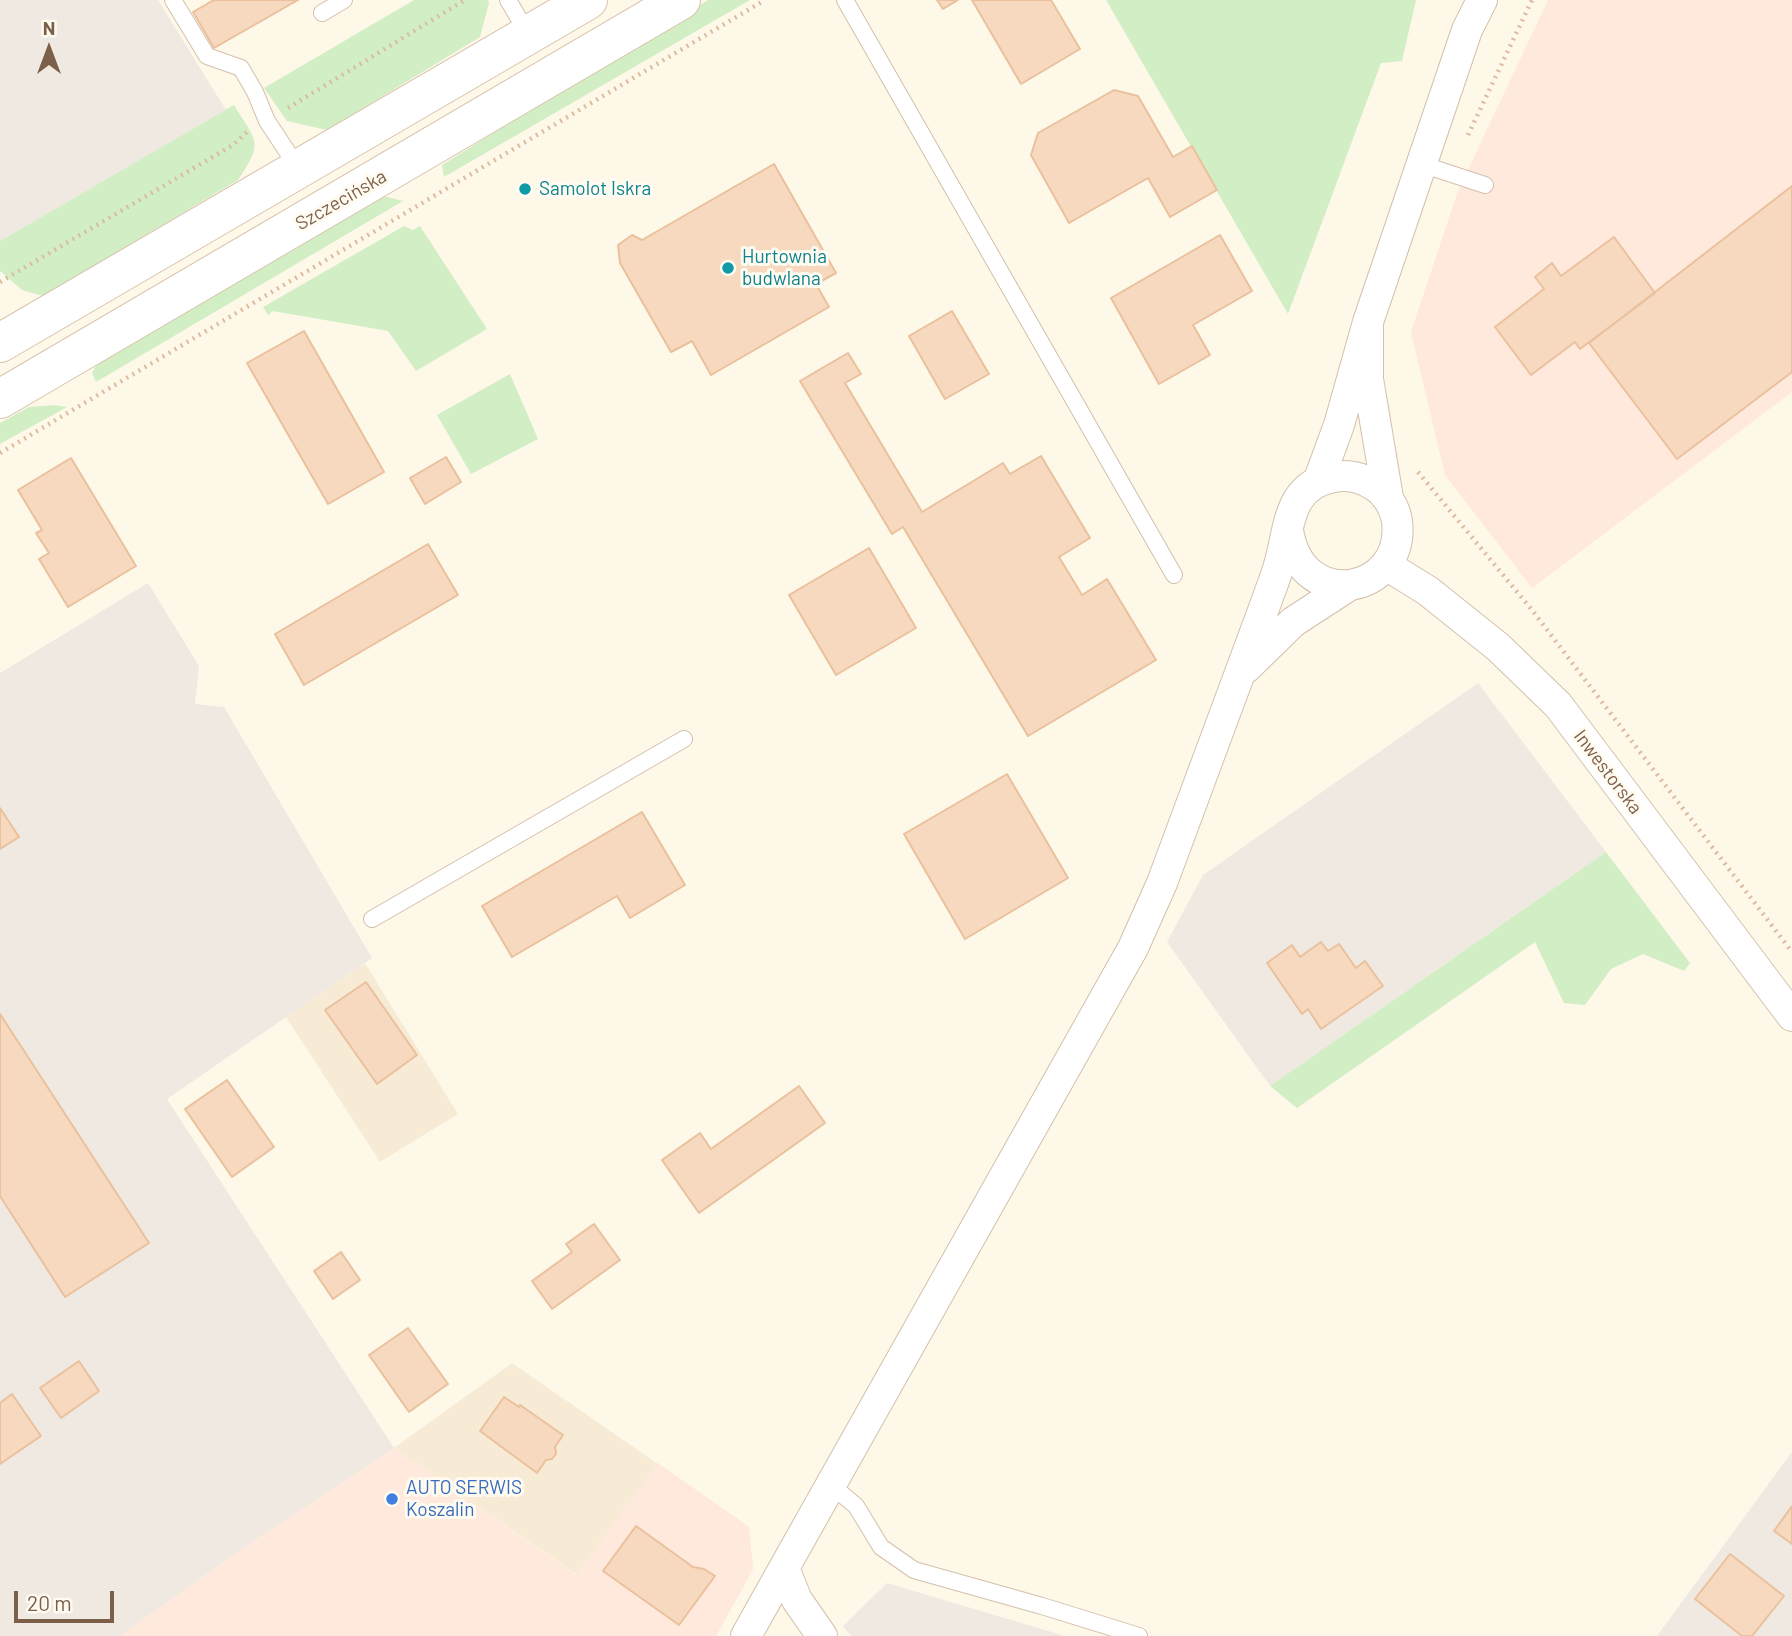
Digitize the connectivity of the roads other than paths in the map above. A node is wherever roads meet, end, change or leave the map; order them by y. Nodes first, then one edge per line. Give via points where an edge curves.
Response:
1 (173, 0) edge
2 (344, 0) edge
3 (508, 0) edge
4 (588, 0) edge
5 (681, 0) edge
6 (845, 0) edge
7 (1471, 0) edge
8 (1482, 0) edge
9 (322, 13) dead end
10 (1467, 30) junction
11 (529, 36) junction
12 (1421, 164) junction
13 (298, 168) junction
14 (1485, 184) dead end
15 (1368, 322) junction
16 (6, 336) edge
17 (0, 399) edge
18 (1318, 482) junction
19 (1388, 498) junction
20 (1287, 530) junction
21 (1387, 565) junction
22 (1174, 575) dead end
23 (1350, 585) junction
24 (1238, 676) junction
25 (684, 739) dead end
26 (373, 919) dead end
27 (1792, 1016) edge
28 (831, 1485) junction
29 (784, 1568) junction
30 (746, 1636) edge
31 (822, 1636) edge
32 (1139, 1636) edge

1 - 13 lane via 207,56 241,68 267,121
2 - 9 lane
3 - 11 lane
4 - 11 main road
5 - 17 main road, Szczecińska
6 - 22 lane
7 - 10 street
8 - 10 street
10 - 12 street
11 - 13 main road
12 - 14 lane
12 - 15 street
13 - 16 main road
15 - 18 street
15 - 19 street via 1368,379
18 - 19 street via 1341,476 1359,478
18 - 20 street via 1298,499
19 - 21 street via 1398,532
20 - 23 street via 1297,562 1309,574 1324,583
20 - 24 street via 1279,566
21 - 23 street
21 - 27 street, Inwestorska via 1429,591 1498,647 1558,705
23 - 24 street via 1293,622
24 - 28 street via 1162,883 1133,948
25 - 26 lane
28 - 29 street
28 - 32 lane via 856,1506 881,1547 914,1570
29 - 30 street
29 - 31 street via 797,1600

